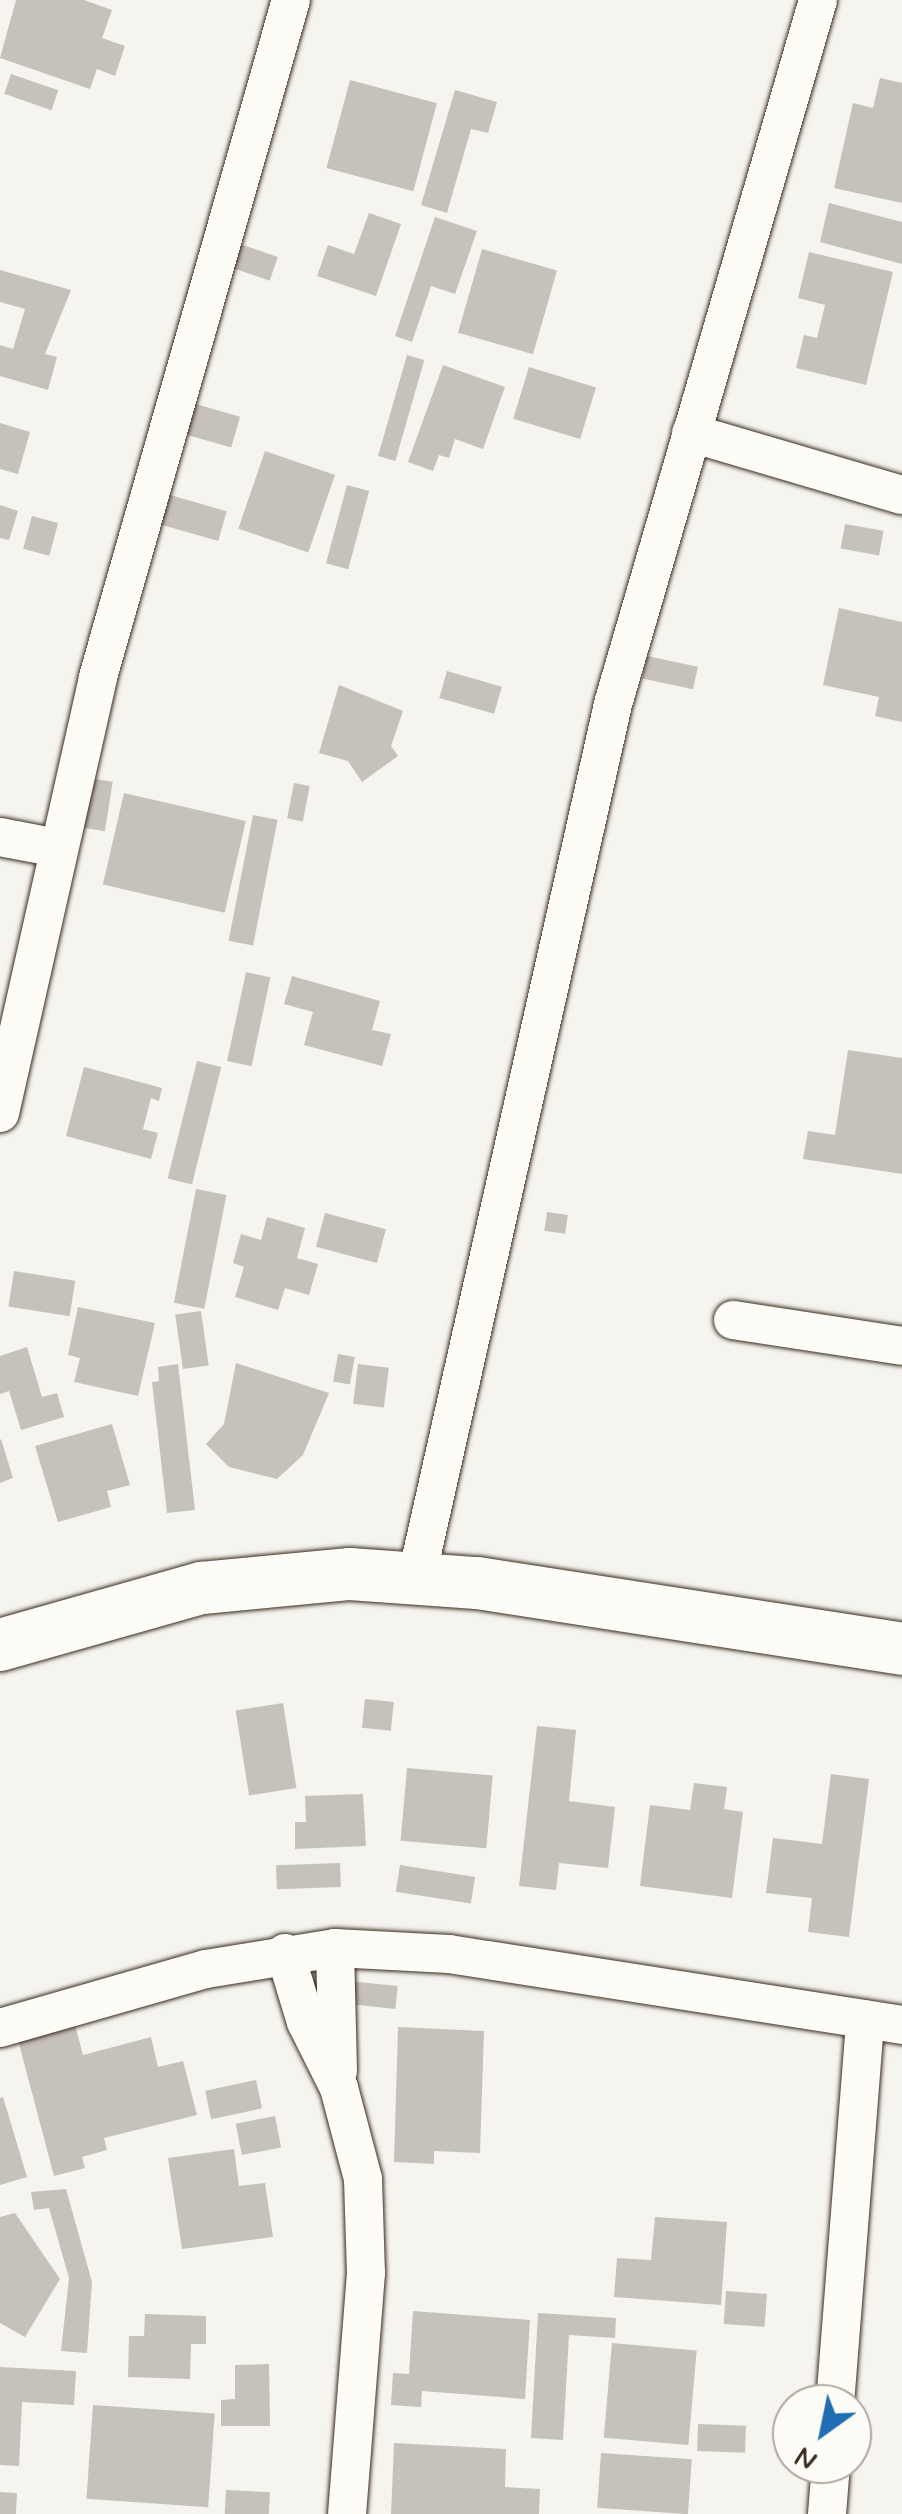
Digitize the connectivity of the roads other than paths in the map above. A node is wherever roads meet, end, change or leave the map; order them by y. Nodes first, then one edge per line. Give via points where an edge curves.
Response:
1 (291, 0) edge
2 (818, 0) edge
3 (691, 433) junction
4 (902, 495) edge
5 (0, 837) edge
6 (57, 848) junction
7 (0, 1113) edge
8 (733, 1320) dead end
9 (902, 1346) edge
10 (416, 1576) junction
11 (0, 1645) edge
12 (902, 1649) edge
13 (336, 1948) junction
14 (284, 1953) junction
15 (884, 2022) edge
16 (0, 2028) edge
17 (340, 2088) junction
18 (838, 2384) edge
19 (829, 2484) edge
20 (347, 2514) edge
21 (827, 2514) edge

1 - 6 street via 121,592
2 - 3 street
3 - 4 street
3 - 10 street via 579,840
5 - 6 street
6 - 7 street
8 - 9 street
10 - 11 street via 350,1574 202,1588
10 - 12 street
13 - 14 street
13 - 15 street via 449,1954
13 - 17 street
14 - 16 street
14 - 17 street via 306,2022
15 - 18 street
17 - 20 street via 354,2133 367,2226
19 - 21 street

